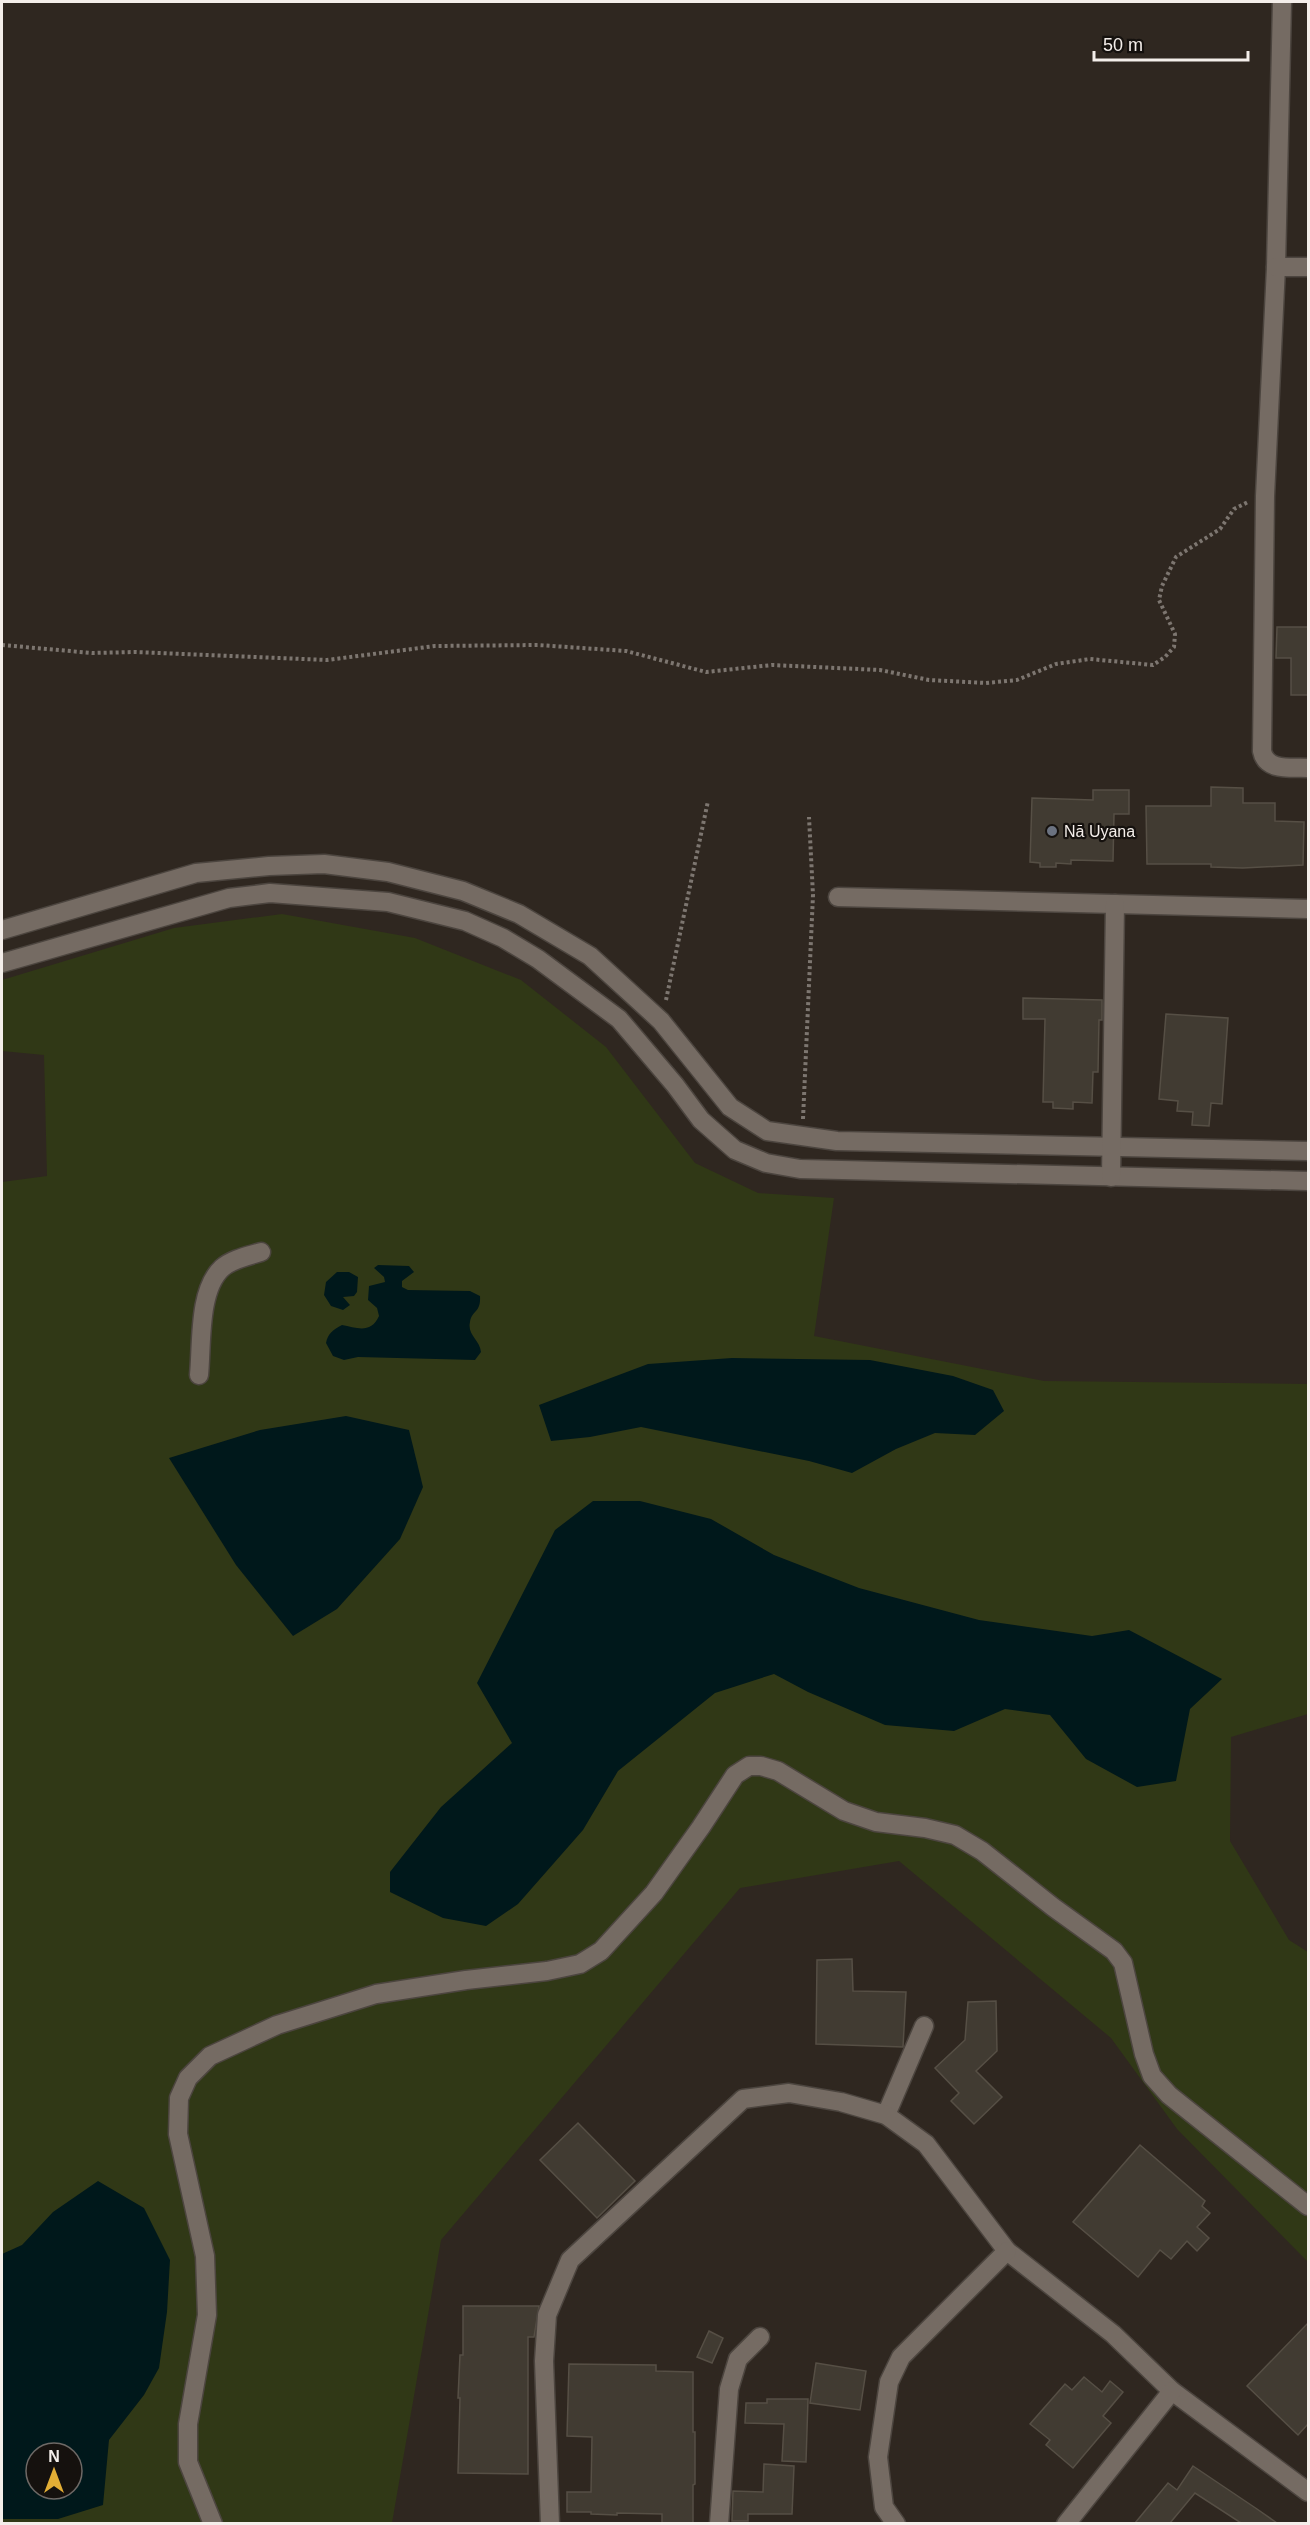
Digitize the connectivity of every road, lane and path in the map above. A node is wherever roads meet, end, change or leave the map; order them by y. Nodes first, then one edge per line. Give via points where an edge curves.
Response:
1 (1282, 2) edge
2 (1276, 267) junction
3 (1308, 267) edge
4 (1265, 496) junction
5 (2, 645) edge
6 (1308, 768) edge
7 (708, 801) dead end
8 (809, 817) dead end
9 (838, 897) dead end
10 (1115, 904) junction
11 (1308, 909) edge
12 (2, 930) edge
13 (2, 963) edge
14 (661, 1021) junction
15 (802, 1135) junction
16 (1112, 1147) junction
17 (1308, 1151) edge
18 (1111, 1177) junction
19 (1308, 1182) edge
20 (261, 1252) dead end
21 (199, 1375) dead end
22 (924, 2026) dead end
23 (886, 2115) junction
24 (1308, 2206) edge
25 (1007, 2251) junction
26 (760, 2337) dead end
27 (1172, 2391) junction
28 (1308, 2492) edge
29 (213, 2523) edge
30 (550, 2523) edge
31 (719, 2523) edge
32 (896, 2523) edge
33 (1066, 2523) edge

1 - 2 street
2 - 3 street
2 - 4 street
4 - 5 path via 1234,509 1220,529 1176,557 1159,600 1174,634 1174,647 1153,664 1090,659 1056,664 1017,680 986,683 929,680 880,670 772,664 706,672 626,651 538,645 435,646 327,660 92,653
4 - 6 street via 1263,758 1278,767
7 - 14 path
8 - 15 path via 813,895
9 - 10 street
10 - 11 street
10 - 16 street
12 - 14 street via 196,873 324,864 377,871 463,891 519,914 590,956
13 - 18 street via 229,898 270,893 388,902 465,921 538,959 619,1019 701,1120 735,1150 766,1163 801,1169
14 - 15 street via 730,1107 767,1131
15 - 16 street via 837,1140
16 - 17 street
16 - 18 street
18 - 19 street
20 - 21 street via 222,1268 212,1283 205,1299
22 - 23 street
23 - 25 street via 926,2144
23 - 30 street via 789,2093 743,2099 570,2260 547,2315 544,2361
24 - 29 street via 1178,2102 1152,2076 1124,1963 1114,1951 955,1835 876,1822 844,1811 778,1771 749,1766 735,1775 654,1893 601,1951 580,1964 376,1994 277,2025 210,2056 188,2078 179,2098 178,2134 205,2256 207,2315 188,2424 188,2462
25 - 27 street via 1113,2334
25 - 32 street via 901,2357 889,2382 878,2457 884,2507
26 - 31 street via 738,2359 729,2389
27 - 28 street
27 - 33 street

